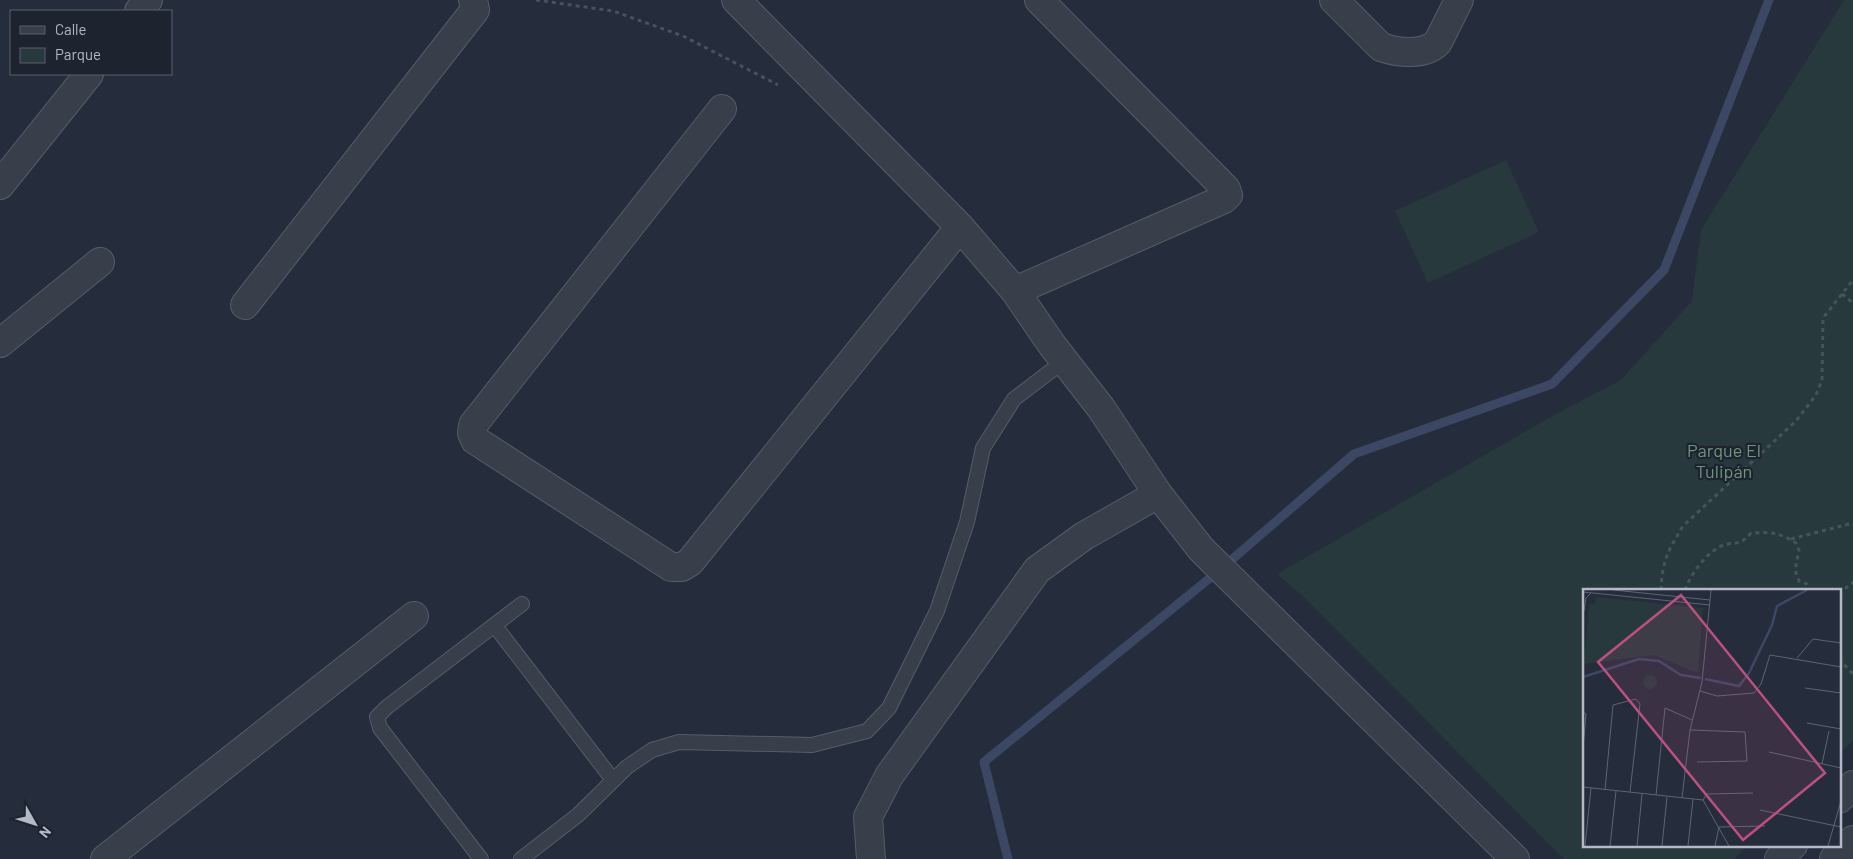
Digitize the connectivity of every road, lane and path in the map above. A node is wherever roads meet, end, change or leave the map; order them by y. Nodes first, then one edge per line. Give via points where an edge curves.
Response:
1 (148, 0) edge
2 (473, 0) edge
3 (536, 0) edge
4 (736, 0) edge
5 (1039, 0) edge
6 (1334, 0) edge
7 (1459, 0) edge
8 (140, 10) edge
9 (88, 75) edge
10 (786, 89) dead end
11 (722, 109) dead end
12 (0, 185) edge
13 (960, 227) junction
14 (100, 262) dead end
15 (1853, 280) edge
16 (1016, 291) junction
17 (1842, 294) junction
18 (1853, 303) edge
19 (245, 305) dead end
20 (0, 343) edge
21 (1064, 361) junction
22 (1158, 494) junction
23 (1853, 523) edge
24 (1791, 540) junction
25 (1853, 582) edge
26 (1661, 589) edge
27 (1685, 589) edge
28 (1810, 589) edge
29 (1840, 593) edge
30 (522, 604) dead end
31 (414, 616) dead end
32 (495, 626) junction
33 (1840, 660) edge
34 (1853, 674) edge
35 (613, 780) junction
36 (1853, 785) edge
37 (1840, 798) edge
38 (1853, 840) edge
39 (1792, 846) edge
40 (104, 859) edge
41 (481, 859) edge
42 (521, 859) edge
43 (871, 859) edge
44 (1514, 859) edge
45 (1779, 859) edge
46 (1834, 859) edge

1 - 8 street
2 - 19 street via 475,10
3 - 10 path via 613,11 648,23 683,36
4 - 13 street
5 - 16 street via 1228,194 1224,200
6 - 7 street via 1381,47 1405,52 1433,48
9 - 12 street
11 - 13 street via 473,425 472,433 475,440 671,567 682,567 690,562
13 - 16 street
14 - 20 street
15 - 17 path
16 - 21 street
17 - 18 path
17 - 26 path via 1823,318 1822,380 1816,395 1796,421 1683,526 1662,567
21 - 22 street via 1101,408
21 - 35 lane via 1014,400 983,448 967,522 937,611 889,708 867,731 812,744 679,742 652,750
22 - 43 street via 1084,536 1037,570 889,776 868,817
22 - 44 street via 1201,549
23 - 24 path
24 - 27 path via 1769,532 1751,533 1744,542 1720,547 1705,559
24 - 28 path via 1799,550 1794,570 1799,581
25 - 29 path
30 - 32 lane
31 - 40 street
32 - 35 lane
32 - 41 lane via 377,717 380,728
33 - 34 path
35 - 42 lane via 578,815
36 - 37 street
38 - 46 street
39 - 45 street

